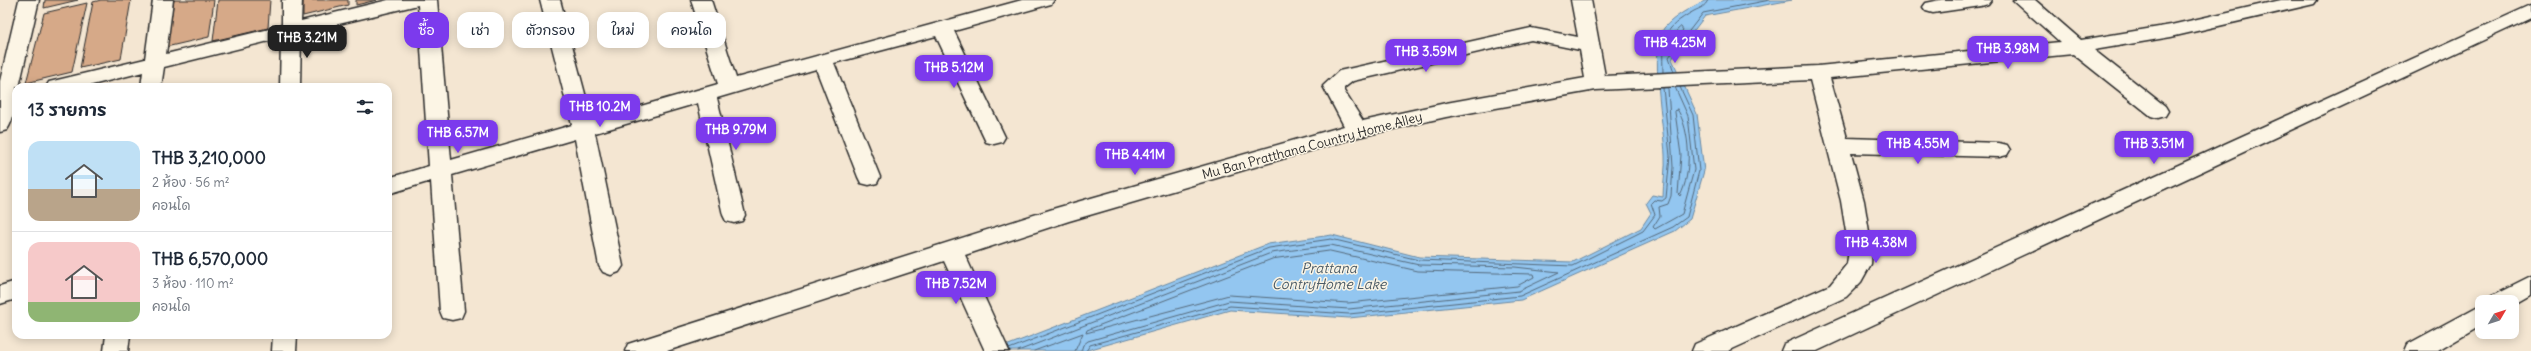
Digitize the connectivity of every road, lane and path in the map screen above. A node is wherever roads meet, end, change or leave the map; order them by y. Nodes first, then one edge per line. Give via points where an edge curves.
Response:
1 (29, 0) edge
2 (163, 0) edge
3 (292, 0) edge
4 (412, 0) edge
5 (427, 0) edge
6 (550, 0) edge
7 (701, 0) edge
8 (1044, 0) edge
9 (1581, 0) edge
10 (1981, 0) edge
11 (2023, 0) edge
12 (2307, 0) edge
13 (1933, 7) dead end
14 (2531, 11) edge
15 (942, 27) junction
16 (292, 30) junction
17 (1591, 46) junction
18 (2077, 47) junction
19 (823, 60) junction
20 (154, 62) junction
21 (1818, 73) junction
22 (72, 83) edge
23 (151, 83) edge
24 (290, 83) edge
25 (1596, 83) junction
26 (729, 87) junction
27 (706, 95) junction
28 (7, 99) edge
29 (2158, 111) dead end
30 (0, 125) edge
31 (584, 130) junction
32 (1357, 130) junction
33 (994, 137) dead end
34 (1839, 145) junction
35 (1999, 150) dead end
36 (442, 171) junction
37 (868, 177) dead end
38 (392, 185) edge
39 (734, 215) dead end
40 (952, 252) junction
41 (611, 266) dead end
42 (2531, 285) edge
43 (12, 291) edge
44 (0, 295) edge
45 (2513, 295) edge
46 (452, 311) dead end
47 (2475, 317) edge
48 (118, 339) edge
49 (285, 339) edge
50 (995, 347) edge
51 (116, 351) edge
52 (284, 351) edge
53 (637, 351) edge
54 (1704, 351) edge
55 (1793, 351) edge
56 (2417, 351) edge

1 - 28 street
2 - 20 street
3 - 16 street
4 - 16 street
5 - 36 street
6 - 31 street
7 - 26 street
8 - 15 street
9 - 17 street
10 - 13 street
11 - 18 street
12 - 18 street, Mu Ban Pratthana Country Home Alley via 2171,31
14 - 55 street
15 - 19 street
15 - 33 street
16 - 20 street
16 - 24 street
17 - 25 street
17 - 32 street via 1531,34 1346,76 1333,86 1334,91
18 - 21 street, Mu Ban Pratthana Country Home Alley
18 - 29 street
19 - 26 street
19 - 37 street
20 - 22 street
20 - 23 street
21 - 25 street, Mu Ban Pratthana Country Home Alley
21 - 34 street
25 - 32 street, Mu Ban Pratthana Country Home Alley via 1446,110
26 - 27 street
27 - 31 street
27 - 39 street
28 - 30 street
31 - 36 street
31 - 41 street
32 - 40 street, Mu Ban Pratthana Country Home Alley via 1064,214
34 - 35 street
34 - 54 street via 1860,245 1859,264 1850,278 1838,291
36 - 38 street
36 - 46 street
40 - 50 street
40 - 53 street, Mu Ban Pratthana Country Home Alley
42 - 45 street
43 - 44 street
47 - 56 street
48 - 51 street
49 - 52 street

